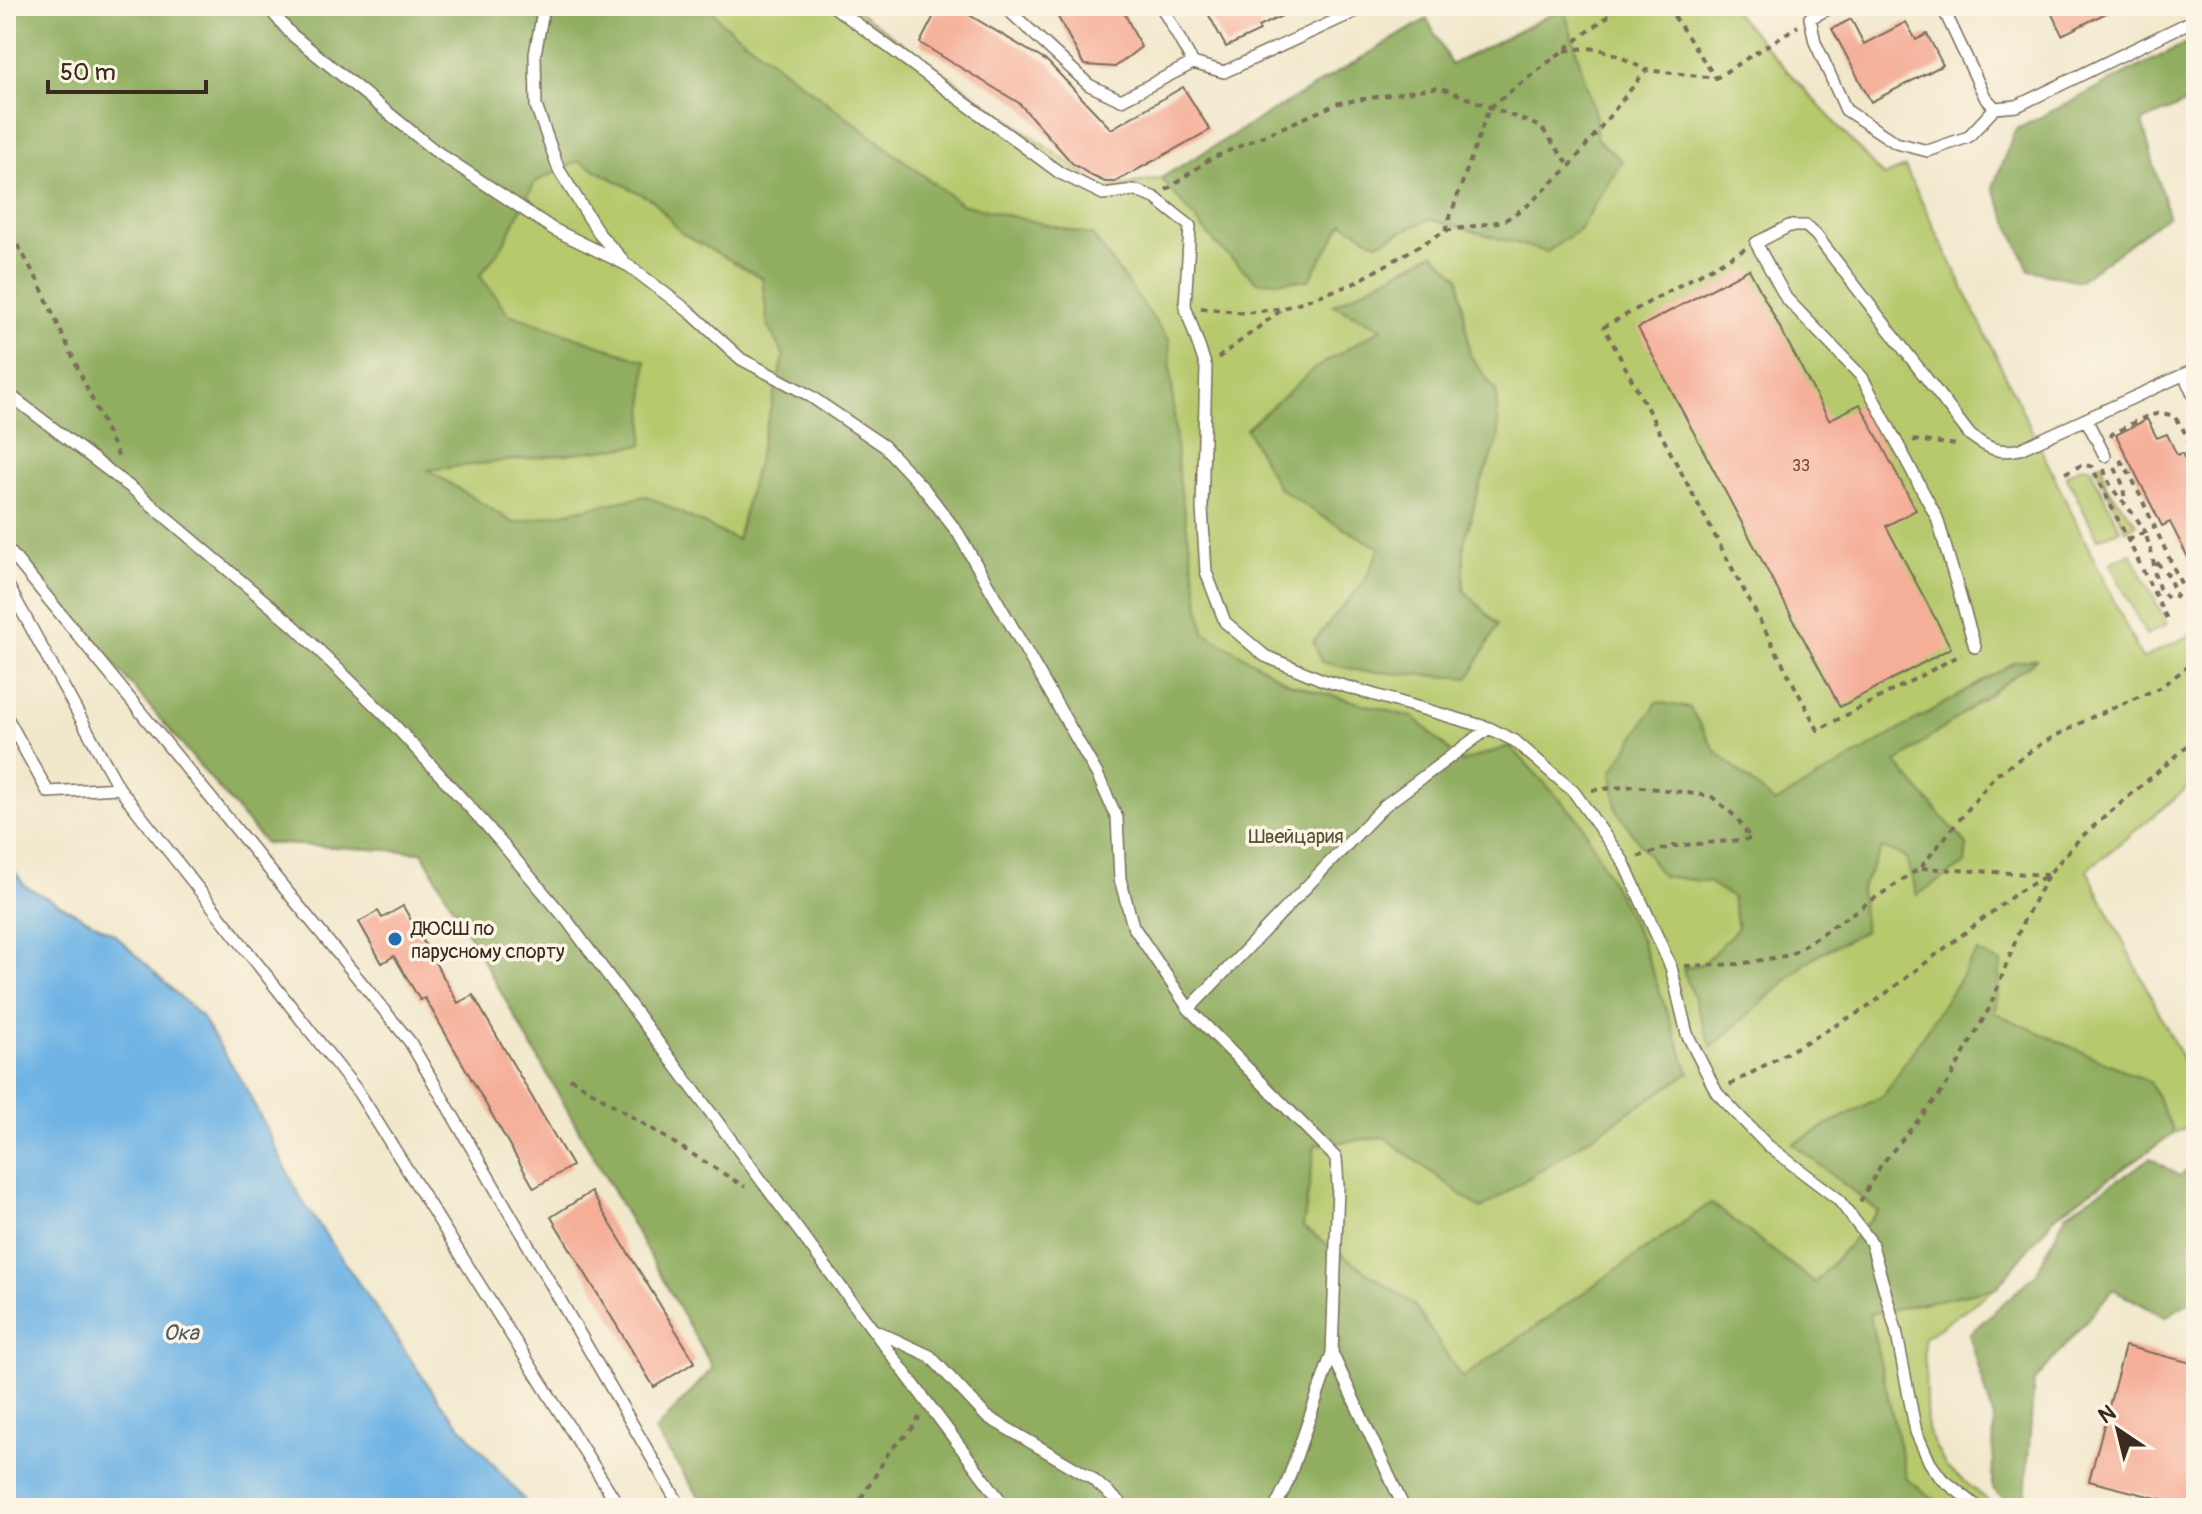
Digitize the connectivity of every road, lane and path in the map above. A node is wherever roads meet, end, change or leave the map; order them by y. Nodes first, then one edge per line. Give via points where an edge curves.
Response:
1 (267, 6) edge
2 (544, 6) edge
3 (833, 6) edge
4 (1004, 6) edge
5 (1161, 6) edge
6 (1621, 6) edge
7 (1667, 6) edge
8 (1834, 6) edge
9 (1942, 6) edge
10 (1354, 12) dead end
11 (1810, 18) junction
12 (2196, 19) edge
13 (1562, 51) junction
14 (1193, 63) junction
15 (1646, 70) junction
16 (1716, 78) junction
17 (1489, 108) junction
18 (1995, 108) junction
19 (1570, 166) junction
20 (1155, 198) junction
21 (6, 224) edge
22 (1445, 231) junction
23 (1756, 243) junction
24 (629, 266) junction
25 (1185, 306) junction
26 (1284, 308) junction
27 (1206, 367) junction
28 (2196, 369) edge
29 (2184, 375) junction
30 (6, 392) edge
31 (2196, 401) edge
32 (2086, 419) junction
33 (1915, 439) dead end
34 (2110, 441) dead end
35 (1958, 446) dead end
36 (2110, 453) joint
37 (2196, 459) edge
38 (121, 462) dead end
39 (2065, 473) dead end
40 (2125, 503) junction
41 (2153, 528) junction
42 (2145, 532) junction
43 (2128, 540) junction
44 (6, 547) edge
45 (2153, 558) junction
46 (6, 582) edge
47 (2196, 586) edge
48 (2169, 623) dead end
49 (1975, 647) joint
50 (2196, 661) edge
51 (6, 716) edge
52 (1489, 728) junction
53 (2196, 739) edge
54 (119, 788) junction
55 (1574, 792) junction
56 (1623, 861) junction
57 (1920, 868) junction
58 (2048, 875) junction
59 (1671, 967) junction
60 (1189, 1009) junction
61 (570, 1078) dead end
62 (1717, 1093) junction
63 (758, 1195) dead end
64 (1852, 1217) junction
65 (873, 1329) junction
66 (1332, 1353) junction
67 (926, 1402) junction
68 (620, 1508) edge
69 (681, 1508) edge
70 (854, 1508) edge
71 (1006, 1508) edge
72 (1126, 1508) edge
73 (1275, 1508) edge
74 (1404, 1508) edge
75 (1979, 1508) edge

1 - 24 lane via 291,34 434,150 553,229
2 - 24 lane via 535,54 536,106 559,170 600,235
3 - 20 lane via 1060,173 1103,194 1134,190
4 - 14 lane via 1089,85 1121,100
5 - 14 lane
6 - 13 path
7 - 16 path
8 - 11 lane
9 - 18 lane
10 - 14 lane via 1224,72
11 - 16 path
11 - 18 lane via 1815,42 1846,110 1896,143 1928,151 1968,137
12 - 18 lane via 2017,106
13 - 15 path via 1588,46
13 - 17 path
15 - 16 path
15 - 19 path
17 - 19 path via 1541,127
17 - 20 path via 1439,87 1339,103 1210,159
17 - 22 path
19 - 22 path via 1504,221
20 - 25 lane via 1190,226
21 - 38 path via 38,281
22 - 26 path via 1353,284
23 - 32 lane via 1789,226 1806,226 1984,446 2004,453 2020,449
23 - 49 lane via 1786,298 1862,377 1937,518
23 - 49 path via 1604,327 1818,730
24 - 60 lane via 741,359 807,394 884,446 958,533 1097,774 1117,818 1120,879 1133,926
25 - 26 path via 1246,313
25 - 27 lane
26 - 27 path
27 - 52 lane via 1206,572 1225,622 1265,656 1323,680
28 - 29 lane
29 - 31 lane
29 - 32 lane
30 - 65 lane via 134,490 294,626 406,737 566,919
32 - 36 lane
33 - 35 path
34 - 37 path via 2112,434 2162,414 2176,419
36 - 41 path via 2130,474
39 - 43 path via 2084,464 2092,467
40 - 40 path via 2110,487 2107,463 2118,472
40 - 42 path
41 - 42 path
41 - 47 path via 2185,592
42 - 43 path
42 - 45 path
43 - 48 path
44 - 69 lane via 410,1042
45 - 45 path via 2159,588 2173,598 2173,582
46 - 54 lane
50 - 57 path via 2159,688 2041,744 1996,775
51 - 54 lane via 48,792
52 - 55 lane via 1515,741
52 - 60 lane via 1384,806
53 - 58 path via 2080,838
54 - 68 lane via 359,1093
55 - 56 lane
55 - 56 path via 1635,786 1711,796 1736,817 1751,839 1674,846
56 - 59 lane
57 - 58 path
57 - 59 path via 1790,955
58 - 62 path via 2018,892 1868,1007
58 - 64 path via 2022,924 1990,1007 1944,1089 1881,1165
59 - 62 lane via 1687,1034
60 - 66 lane via 1336,1158
61 - 63 path
62 - 64 lane via 1767,1145 1838,1199
64 - 75 lane via 1871,1242 1896,1330 1916,1432 1941,1478
65 - 67 lane
65 - 72 lane via 930,1356 986,1416 1090,1477
66 - 73 lane
66 - 74 lane
67 - 70 path via 915,1427 886,1457
67 - 71 lane

